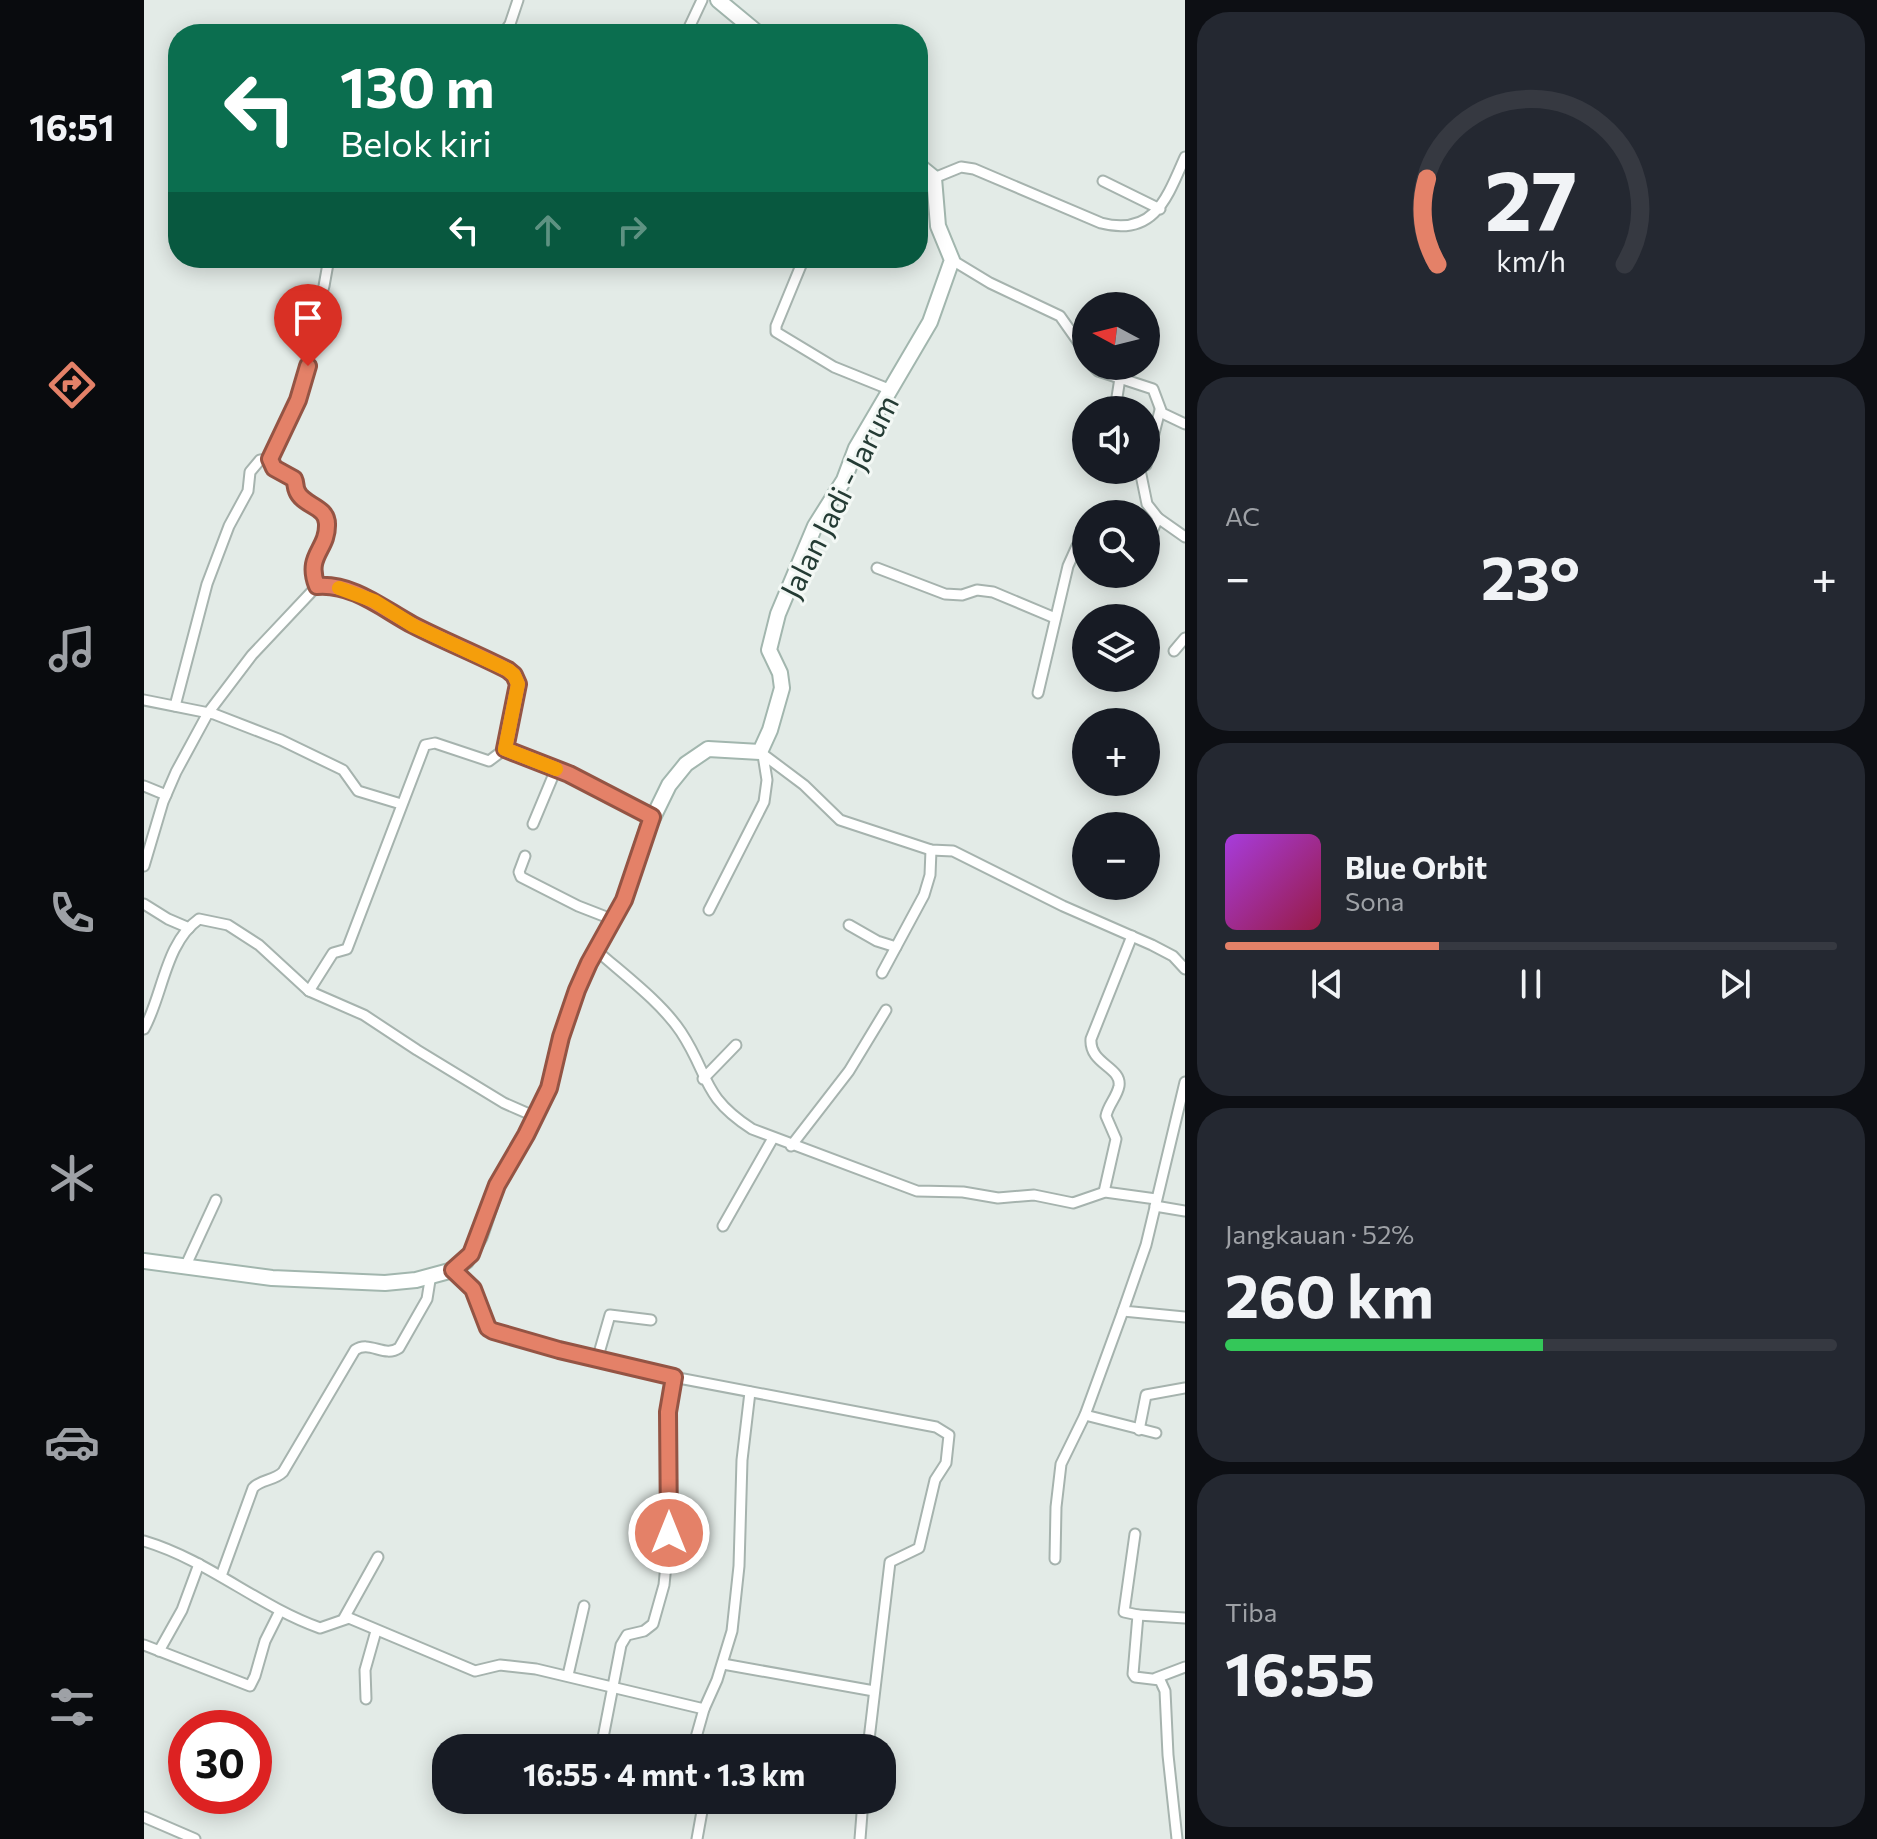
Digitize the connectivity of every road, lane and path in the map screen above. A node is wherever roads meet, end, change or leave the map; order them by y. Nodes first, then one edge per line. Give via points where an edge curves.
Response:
1 (518, 0) edge
2 (702, 0) edge
3 (718, 0) edge
4 (510, 24) edge
5 (691, 24) edge
6 (747, 24) edge
7 (1185, 157) edge
8 (928, 173) edge
9 (934, 178) junction
10 (1103, 181) dead end
11 (1160, 209) junction
12 (952, 260) junction
13 (327, 268) edge
14 (800, 268) edge
15 (1072, 333) edge
16 (1126, 380) edge
17 (891, 390) junction
18 (1155, 396) edge
19 (1160, 410) edge
20 (1185, 424) edge
21 (270, 459) junction
22 (1160, 519) edge
23 (1185, 537) edge
24 (1072, 559) edge
25 (877, 568) dead end
26 (317, 586) junction
27 (1055, 618) junction
28 (1185, 638) edge
29 (1174, 651) dead end
30 (1038, 693) dead end
31 (144, 700) edge
32 (175, 706) junction
33 (208, 713) junction
34 (505, 749) junction
35 (762, 754) junction
36 (556, 769) junction
37 (144, 786) edge
38 (166, 795) junction
39 (401, 804) junction
40 (652, 817) junction
41 (533, 824) dead end
42 (931, 850) junction
43 (525, 856) dead end
44 (144, 866) edge
45 (144, 904) edge
46 (709, 910) dead end
47 (614, 920) junction
48 (849, 925) dead end
49 (189, 928) junction
50 (1132, 936) junction
51 (896, 947) junction
52 (596, 950) junction
53 (1185, 969) edge
54 (882, 973) dead end
55 (309, 991) junction
56 (886, 1010) dead end
57 (144, 1029) edge
58 (736, 1045) dead end
59 (703, 1079) junction
60 (1185, 1082) edge
61 (536, 1117) junction
62 (773, 1138) junction
63 (791, 1146) junction
64 (1104, 1192) junction
65 (216, 1200) dead end
66 (1156, 1202) junction
67 (1185, 1211) edge
68 (723, 1226) dead end
69 (144, 1261) edge
70 (186, 1265) junction
71 (453, 1270) junction
72 (431, 1274) junction
73 (1123, 1311) junction
74 (1185, 1317) edge
75 (651, 1320) dead end
76 (597, 1360) junction
77 (674, 1377) junction
78 (1185, 1388) edge
79 (750, 1392) junction
80 (1085, 1415) junction
81 (1139, 1430) junction
82 (1156, 1433) dead end
83 (1135, 1534) dead end
84 (144, 1541) edge
85 (378, 1557) dead end
86 (1055, 1559) dead end
87 (199, 1564) junction
88 (221, 1576) junction
89 (584, 1606) dead end
90 (280, 1611) junction
91 (1138, 1615) junction
92 (344, 1618) junction
93 (1185, 1618) edge
94 (376, 1631) junction
95 (144, 1645) edge
96 (159, 1651) junction
97 (723, 1664) junction
98 (1185, 1667) edge
99 (568, 1675) junction
100 (1156, 1678) junction
101 (612, 1686) junction
102 (874, 1691) junction
103 (366, 1699) dead end
104 (704, 1709) junction
105 (603, 1734) edge
106 (697, 1734) edge
107 (869, 1734) edge
108 (701, 1814) edge
109 (862, 1814) edge
110 (144, 1817) edge
111 (195, 1839) edge
112 (697, 1839) edge
113 (860, 1839) edge
114 (1177, 1839) edge

1 - 4 street
2 - 5 street
3 - 6 street
7 - 11 street
8 - 9 street
9 - 11 street via 961,167 974,169 1116,227 1139,222
9 - 12 street via 938,226
10 - 11 street
12 - 15 street via 1060,316
12 - 17 street, Jalan Jadi - Jarum via 930,322
13 - 21 street via 306,346 303,385
14 - 17 street via 775,330 834,367
16 - 18 street via 1153,389
17 - 35 street, Jalan Jadi - Jarum via 815,526 778,614 769,650 782,688
19 - 20 street
21 - 26 street via 326,518 311,570
21 - 32 street via 260,460 250,472 248,491 224,537 198,610
22 - 23 street
24 - 27 street
25 - 27 street via 945,594 993,592
26 - 33 street via 252,655
26 - 34 street via 374,601 514,675 518,684
27 - 30 street
28 - 29 street
31 - 32 street
32 - 33 street
33 - 38 street
33 - 39 street via 327,761 343,770 358,791
34 - 36 street
34 - 39 street via 489,761 426,744
35 - 40 street via 717,748 698,755 669,785
35 - 42 street via 840,820
35 - 46 street via 764,802
36 - 40 street
36 - 41 street
37 - 38 street
38 - 44 street
39 - 55 street via 347,949 333,953
40 - 47 street
42 - 50 street via 957,853
42 - 51 street via 924,895
43 - 47 street via 521,877
45 - 49 street
47 - 52 street
48 - 51 street
49 - 55 street via 199,919 228,925 259,945
49 - 57 street via 172,956
50 - 53 street via 1173,956
50 - 64 street via 1091,1039 1090,1049 1120,1083 1106,1116 1116,1139
51 - 54 street
52 - 59 street via 670,1018
52 - 61 street via 577,990
55 - 61 street via 364,1015 504,1103
56 - 63 street via 849,1071
58 - 59 street
59 - 62 street via 732,1117
60 - 66 street
61 - 71 street via 497,1185 471,1254
62 - 63 street
62 - 68 street
63 - 64 street via 917,1191 998,1198 1034,1195 1073,1203
64 - 66 street
65 - 70 street
66 - 67 street
66 - 73 street
69 - 70 street
70 - 72 street via 272,1278 385,1283
71 - 72 street
71 - 76 street via 473,1289 488,1328
72 - 88 street via 427,1299 399,1348 395,1352 366,1345 355,1350 283,1472 253,1488
73 - 74 street
73 - 80 street
75 - 76 street via 610,1315
76 - 77 street
77 - 79 street
77 - 101 street via 668,1412 664,1585 653,1624 624,1638
78 - 81 street via 1146,1395
79 - 97 street via 735,1613
79 - 102 street via 936,1427 950,1436 919,1548 890,1562
80 - 81 street
80 - 86 street via 1061,1464
81 - 82 street
83 - 91 street via 1124,1612
84 - 87 street
85 - 92 street
87 - 88 street
87 - 96 street
88 - 90 street
89 - 99 street
90 - 92 street via 320,1628
90 - 96 street via 250,1686
91 - 93 street
91 - 100 street via 1133,1674
92 - 94 street
94 - 99 street via 475,1671 500,1665
94 - 103 street via 365,1670
95 - 96 street
97 - 102 street
97 - 104 street
98 - 100 street
99 - 101 street
100 - 114 street via 1165,1691
101 - 104 street
101 - 105 street
102 - 107 street
104 - 106 street
108 - 112 street
109 - 113 street
110 - 111 street

